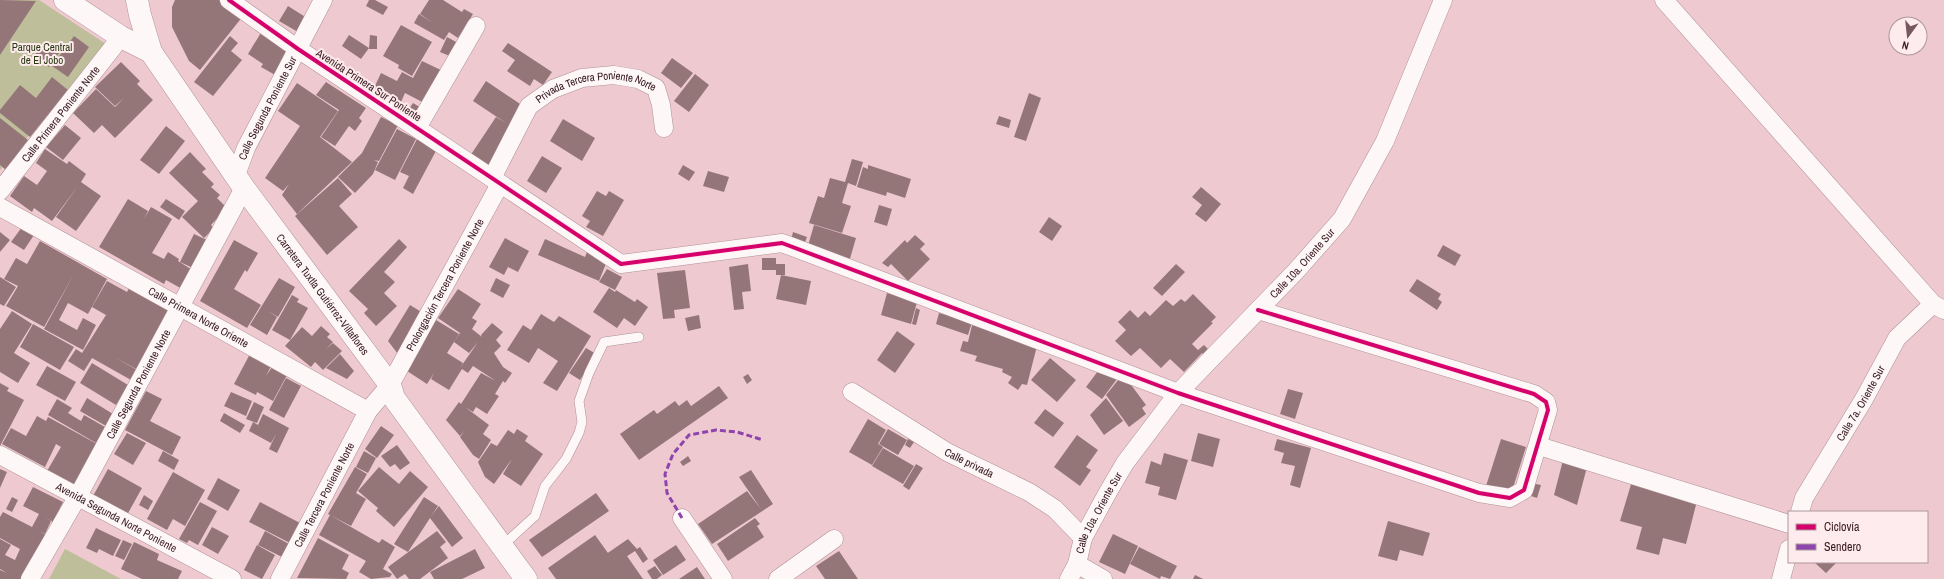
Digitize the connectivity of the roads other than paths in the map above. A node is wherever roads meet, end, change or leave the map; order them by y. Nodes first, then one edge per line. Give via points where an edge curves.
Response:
1 (65, 0) edge
2 (137, 0) edge
3 (229, 0) edge
4 (323, 0) edge
5 (1443, 0) edge
6 (1664, 0) edge
7 (476, 26) dead end
8 (122, 37) junction
9 (298, 49) junction
10 (151, 52) junction
11 (417, 128) junction
12 (664, 128) dead end
13 (240, 181) junction
14 (496, 181) junction
15 (0, 191) edge
16 (0, 207) edge
17 (180, 306) junction
18 (1939, 307) edge
19 (1258, 310) junction
20 (639, 337) dead end
21 (390, 385) junction
22 (852, 392) dead end
23 (1178, 393) junction
24 (368, 411) junction
25 (1538, 446) junction
26 (0, 455) edge
27 (78, 496) junction
28 (1800, 511) edge
29 (682, 518) dead end
30 (1788, 524) edge
31 (1083, 538) junction
32 (834, 539) dead end
33 (502, 546) junction
34 (1788, 553) edge
35 (1073, 571) edge
36 (30, 579) edge
37 (232, 579) edge
38 (280, 579) edge
39 (526, 579) edge
40 (723, 579) edge
41 (778, 579) edge
42 (1103, 579) edge
43 (1781, 579) edge

1 - 8 main road
2 - 10 main road, Carretera Tuxtla Gutiérrez-Villaflores
3 - 9 street, Avenida Primera Sur Poniente
4 - 9 street, Calle Segunda Poniente Sur
5 - 19 street, Calle 10a. Oriente Sur via 1385,141 1342,219
6 - 18 street
7 - 11 street
8 - 10 main road
8 - 15 street, Calle Primera Poniente Norte
9 - 11 street, Avenida Primera Sur Poniente
9 - 13 street, Calle Segunda Poniente Sur via 246,148
10 - 13 main road, Carretera Tuxtla Gutiérrez-Villaflores
11 - 14 street, Avenida Primera Sur Poniente
12 - 14 street, Privada Tercera Poniente Norte via 656,88 638,79 614,75 582,78 553,89 529,106
13 - 17 street, Calle Segunda Poniente Norte
13 - 21 main road, Carretera Tuxtla Gutiérrez-Villaflores
14 - 21 street, Prolongación Tercera Poniente Norte
14 - 23 street, Avenida Primera Sur Poniente via 621,264 782,243
16 - 17 street, Calle Primera Norte Oriente
17 - 24 street, Calle Primera Norte Oriente
17 - 27 street, Calle Segunda Poniente Norte
18 - 28 street, Calle 7a. Oriente Sur via 1897,338 1864,399 1804,498
19 - 23 street, Calle 10a. Oriente Sur
19 - 25 street, Avenida Primera Sur Poniente via 1534,394 1546,402 1548,410
20 - 33 lane via 604,342 579,401 582,422 566,459 545,486 535,516
21 - 24 street
21 - 33 main road, Carretera Tuxtla Gutiérrez-Villaflores via 394,398
22 - 31 street, Calle privada via 947,452 1029,492 1055,509
23 - 25 street, Avenida Primera Sur Poniente via 1479,493 1510,498 1524,490
23 - 31 street, Calle 10a. Oriente Sur via 1125,463
24 - 38 street, Calle Tercera Poniente Norte
25 - 30 street
26 - 27 street, Avenida Segunda Norte Poniente
27 - 36 street, Calle Segunda Poniente Norte
27 - 37 street, Avenida Segunda Norte Poniente
29 - 40 street
31 - 35 street, Calle 10a. Oriente Sur
32 - 41 street
33 - 39 main road, Carretera Tuxtla Gutiérrez-Villaflores
34 - 43 street
35 - 42 street

